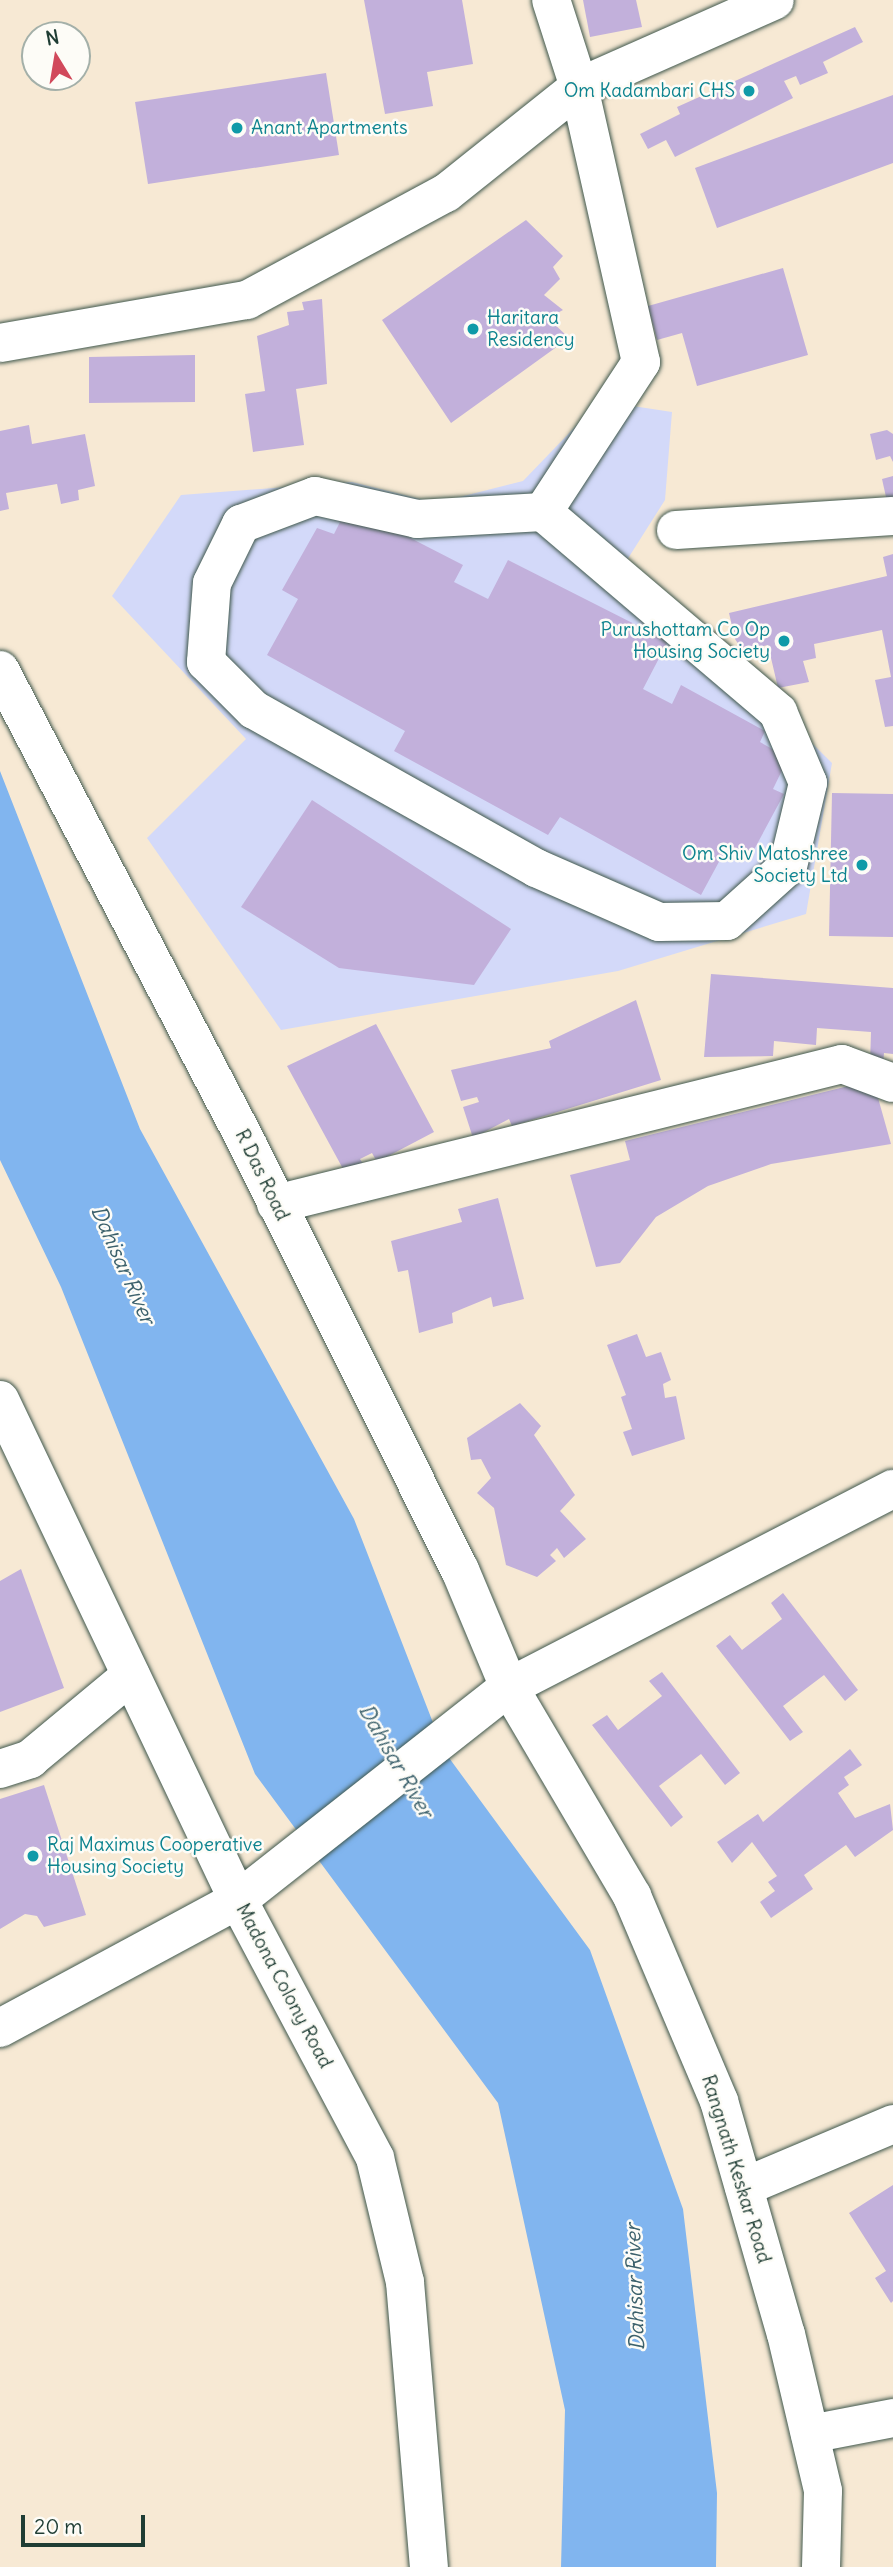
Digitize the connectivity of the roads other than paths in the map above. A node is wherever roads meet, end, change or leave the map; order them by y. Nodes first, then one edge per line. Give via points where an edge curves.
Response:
1 (551, 0) edge
2 (775, 0) edge
3 (579, 87) junction
4 (0, 343) edge
5 (542, 512) junction
6 (893, 516) edge
7 (676, 530) dead end
8 (0, 670) edge
9 (893, 1083) edge
10 (276, 1204) junction
11 (0, 1400) edge
12 (893, 1489) edge
13 (131, 1675) junction
14 (509, 1687) junction
15 (0, 1769) edge
16 (238, 1900) junction
17 (0, 2028) edge
18 (893, 2124) edge
19 (744, 2187) junction
20 (893, 2418) edge
21 (810, 2434) junction
22 (429, 2567) edge
23 (821, 2567) edge

1 - 3 street
2 - 3 street
3 - 4 street via 446,193 247,300
3 - 5 street via 641,362
5 - 5 street via 778,712 808,783 791,854 788,866 727,921 659,922 536,868 254,710 206,662 212,583 241,524 314,496 417,519
6 - 7 street
8 - 10 street, R Das Road
9 - 10 street via 842,1064
10 - 14 street, R Das Road via 460,1570
11 - 13 street, Madona Colony Road
12 - 14 street
13 - 15 street via 30,1759
13 - 16 street, Madona Colony Road
14 - 16 street
14 - 19 street, Rangnath Keskar Road via 632,1896 719,2101
16 - 17 street
16 - 22 street, Madona Colony Road via 375,2158 405,2281
18 - 19 street
19 - 21 street, Rangnath Keskar Road
20 - 21 street
21 - 23 street, Rangnath Keskar Road via 823,2491

